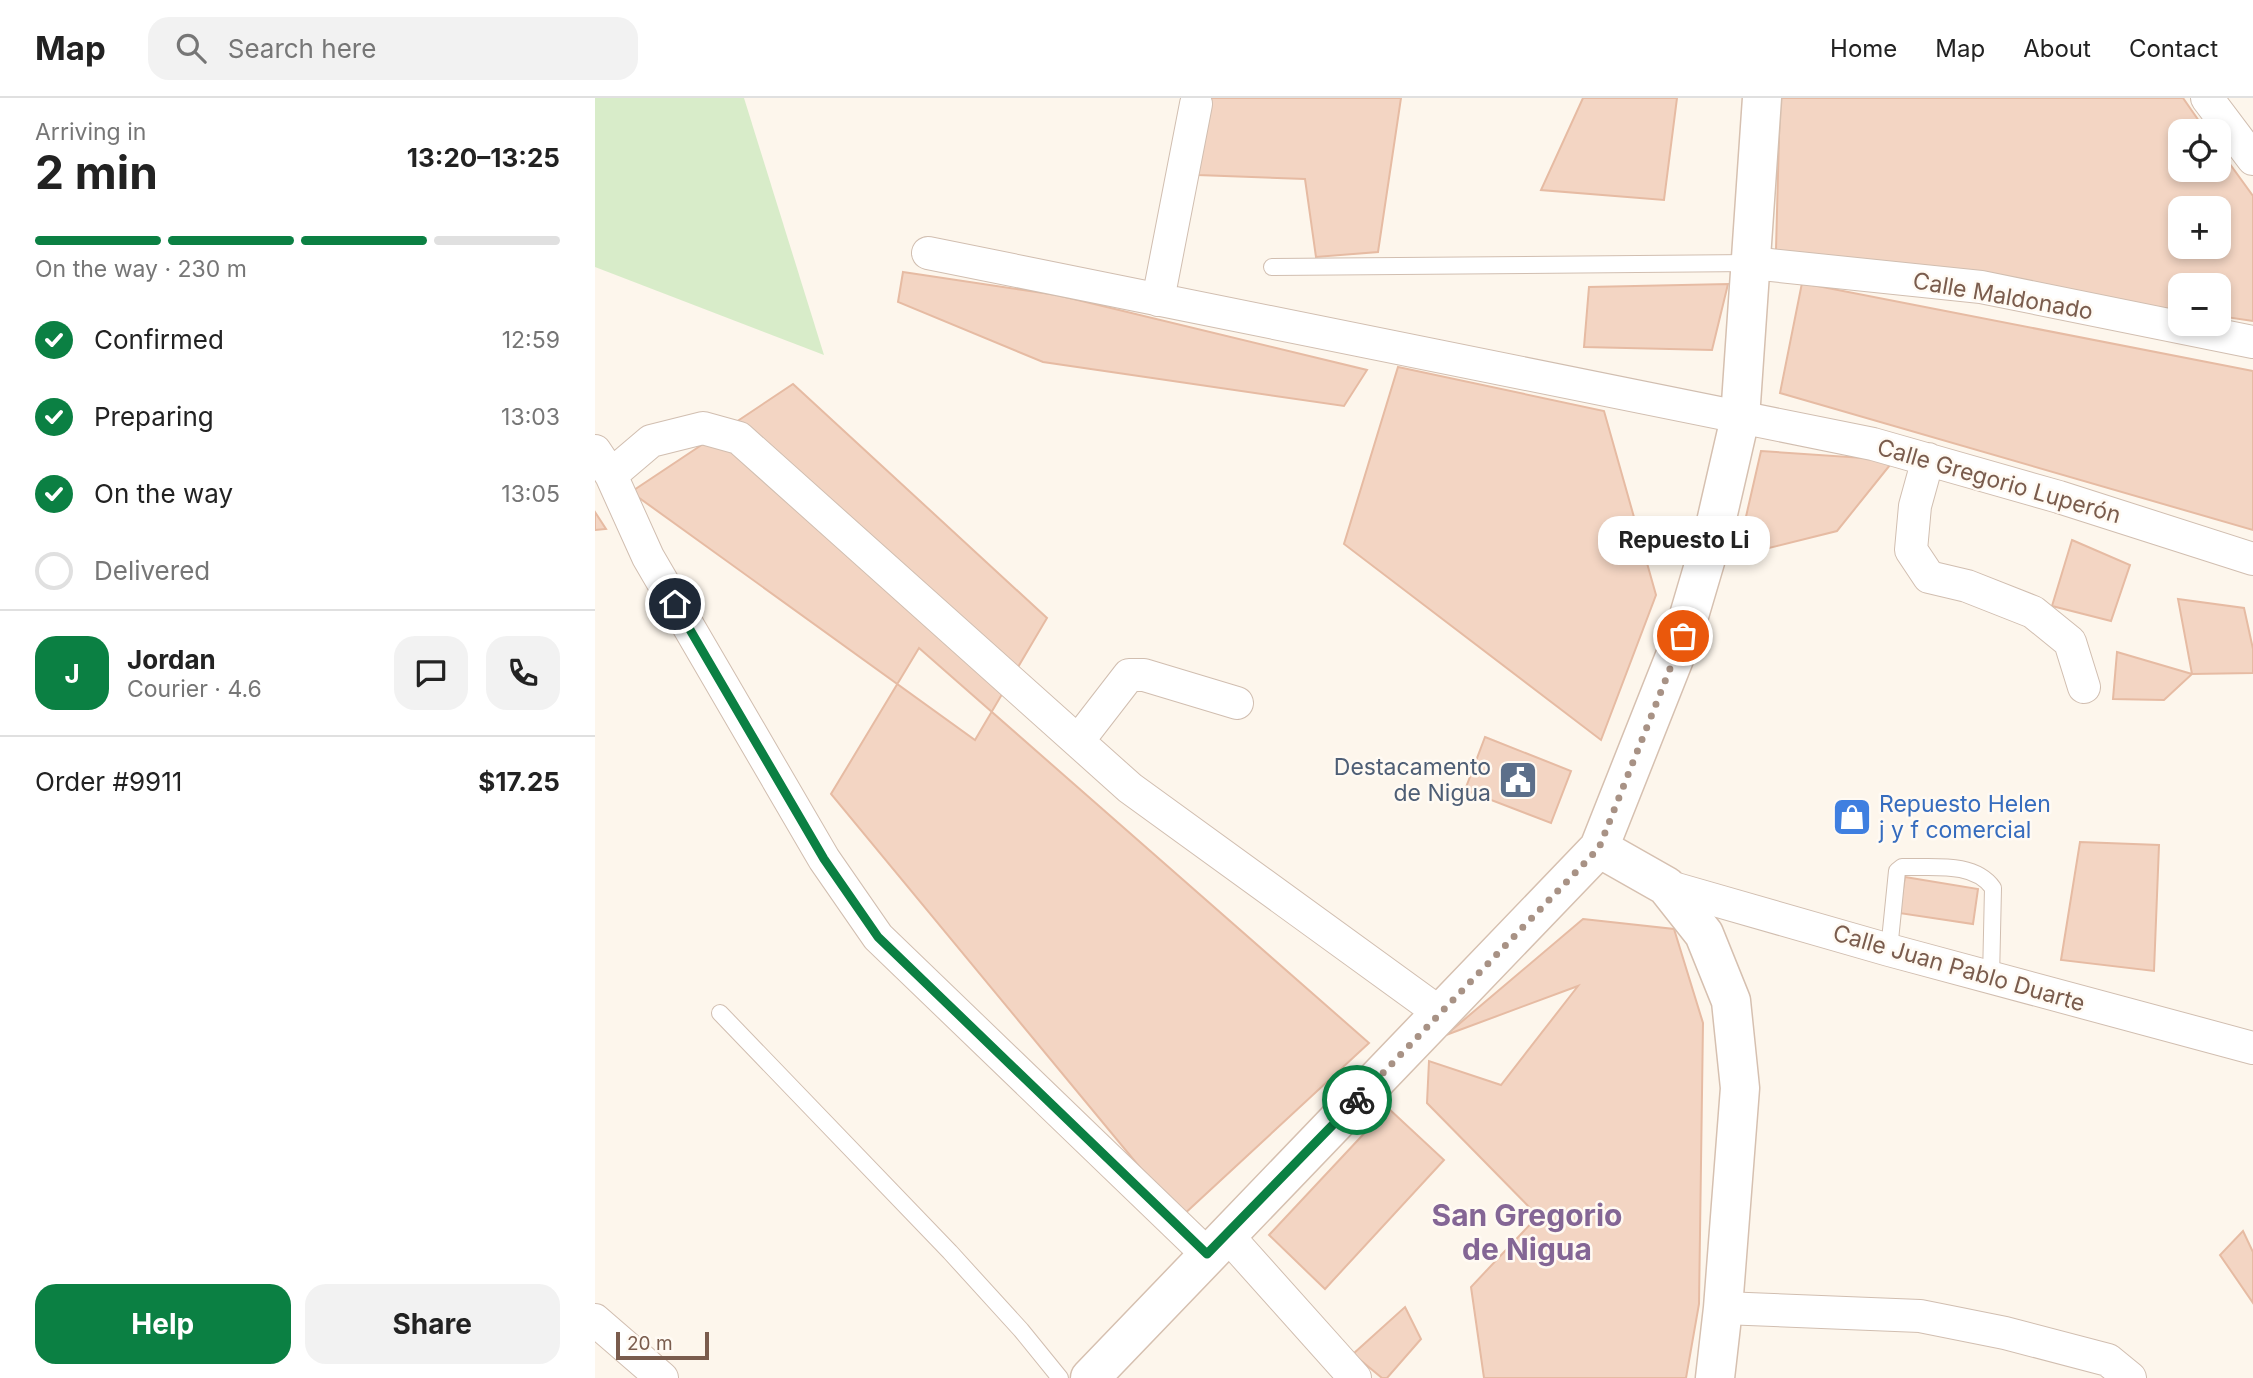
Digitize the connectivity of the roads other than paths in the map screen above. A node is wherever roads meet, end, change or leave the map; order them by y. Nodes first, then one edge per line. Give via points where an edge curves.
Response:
1 (1762, 98) edge
2 (2207, 98) edge
3 (1196, 104) dead end
4 (2253, 159) edge
5 (928, 253) dead end
6 (1751, 262) junction
7 (1272, 267) dead end
8 (1158, 300) junction
9 (2253, 342) edge
10 (1740, 418) junction
11 (1928, 459) junction
12 (603, 463) edge
13 (2253, 559) edge
14 (2084, 687) dead end
15 (1237, 703) dead end
16 (1078, 741) junction
17 (1599, 848) junction
18 (1666, 886) junction
19 (1889, 950) junction
20 (1991, 978) junction
21 (720, 1013) dead end
22 (1440, 1013) junction
23 (2253, 1048) edge
24 (1217, 1245) junction
25 (1723, 1308) junction
26 (595, 1320) edge
27 (661, 1378) edge
28 (1060, 1378) edge
29 (1090, 1378) edge
30 (1355, 1378) edge
31 (1715, 1378) edge
32 (2130, 1378) edge

1 - 6 street
2 - 4 street
3 - 8 street
5 - 8 street, Calle Gregorio Luperón
6 - 7 lane
6 - 9 street, Calle Maldonado via 1981,287
6 - 10 street
8 - 10 street, Calle Gregorio Luperón
10 - 11 street, Calle Gregorio Luperón
10 - 17 street via 1683,636
11 - 13 street, Calle Gregorio Luperón
11 - 14 street via 1915,506 1911,550 1929,577 1967,586 2033,612 2070,642
12 - 16 street via 651,441 702,428 739,438
12 - 24 street via 648,557 824,859 878,937
15 - 16 street via 1145,675 1129,675
16 - 22 street via 1130,788
17 - 18 street
17 - 22 street
18 - 19 street, Calle Juan Pablo Duarte
18 - 25 street via 1704,934 1731,1001 1740,1088
19 - 20 street, Calle Juan Pablo Duarte
19 - 20 lane via 1897,871 1902,867 1969,870 1986,878 1993,888
20 - 23 street, Calle Juan Pablo Duarte
21 - 28 lane via 950,1252
22 - 24 street
24 - 29 street
24 - 30 street
25 - 31 street
25 - 32 street via 1920,1316 2108,1360
26 - 27 street

